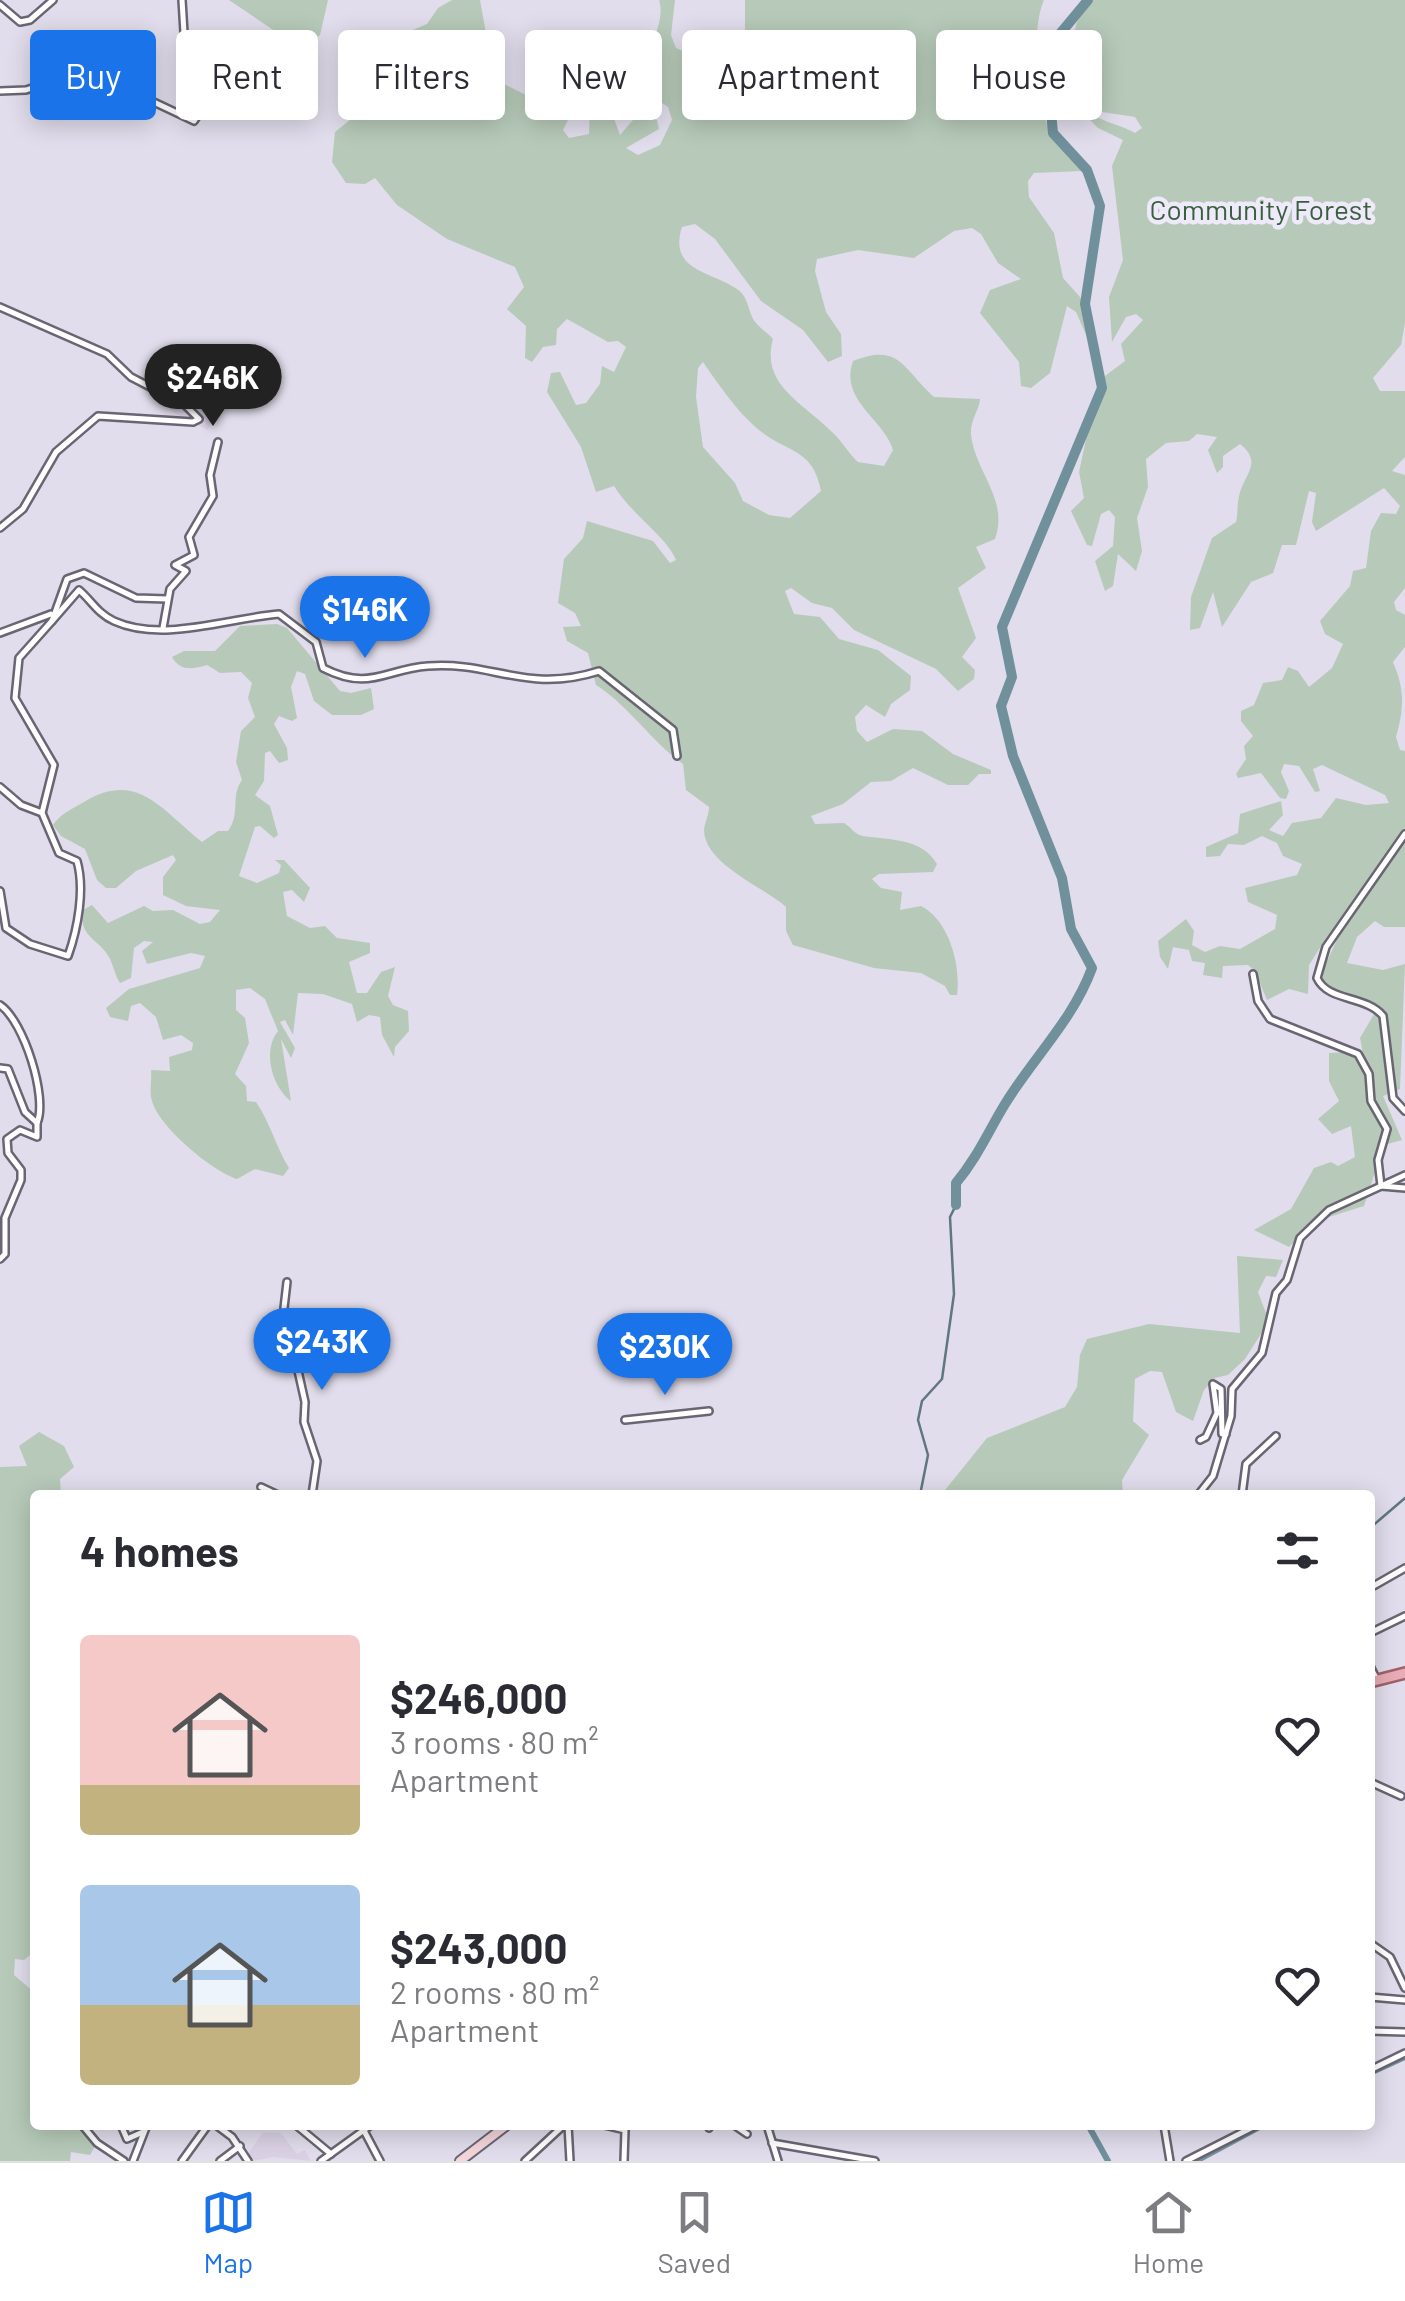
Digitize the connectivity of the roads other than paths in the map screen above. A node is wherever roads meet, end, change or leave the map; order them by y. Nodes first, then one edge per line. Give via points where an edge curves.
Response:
1 (53, 0) edge
2 (182, 0) edge
3 (0, 5) edge
4 (0, 91) edge
5 (0, 308) edge
6 (218, 442) dead end
7 (0, 528) edge
8 (166, 599) junction
9 (51, 618) junction
10 (162, 628) junction
11 (0, 634) edge
12 (677, 756) dead end
13 (0, 787) edge
14 (42, 813) junction
15 (1405, 834) edge
16 (0, 890) edge
17 (1253, 974) dead end
18 (0, 1005) edge
19 (0, 1068) edge
20 (1405, 1111) edge
21 (38, 1124) junction
22 (1405, 1175) edge
23 (1382, 1186) junction
24 (1405, 1188) edge
25 (0, 1259) edge
26 (287, 1282) dead end
27 (709, 1411) dead end
28 (625, 1420) dead end
29 (1226, 1434) junction
30 (1276, 1436) dead end
31 (1200, 1440) dead end
32 (261, 1487) dead end
33 (267, 1490) edge
34 (313, 1490) edge
35 (1203, 1490) edge
36 (1243, 1490) edge
37 (1405, 1568) edge
38 (1375, 1585) edge
39 (1405, 1616) edge
40 (1375, 1631) edge
41 (1405, 1672) edge
42 (1375, 1681) edge
43 (1375, 1784) edge
44 (1401, 1796) dead end
45 (1375, 1946) edge
46 (1405, 1988) edge
47 (1375, 1997) edge
48 (1405, 2000) edge
49 (1375, 2032) edge
50 (1405, 2032) edge
51 (1405, 2053) edge
52 (1375, 2068) edge
53 (85, 2130) edge
54 (122, 2130) edge
55 (143, 2130) edge
56 (145, 2130) edge
57 (204, 2130) edge
58 (222, 2130) edge
59 (302, 2130) edge
60 (360, 2130) edge
61 (367, 2130) edge
62 (501, 2130) edge
63 (560, 2130) edge
64 (567, 2130) edge
65 (622, 2130) edge
66 (741, 2130) edge
67 (768, 2130) edge
68 (1165, 2130) edge
69 (1246, 2130) edge
70 (746, 2134) dead end
71 (772, 2143) junction
72 (240, 2146) junction
73 (331, 2154) junction
74 (466, 2159) edge
75 (124, 2161) edge
76 (133, 2161) edge
77 (182, 2161) edge
78 (220, 2161) edge
79 (248, 2161) edge
80 (321, 2161) edge
81 (380, 2161) edge
82 (525, 2161) edge
83 (570, 2161) edge
84 (624, 2161) edge
85 (778, 2161) edge
86 (875, 2161) edge
87 (1170, 2161) edge
88 (1186, 2161) edge

1 - 3 street via 20,22
2 - 4 street via 185,49 204,106 194,121 86,70 26,90
5 - 7 street via 107,354 199,419 98,416 56,452 32,498
6 - 8 street via 213,496 190,537 194,555 175,565 186,570
8 - 9 street via 136,598 76,574
8 - 10 street
9 - 10 street via 79,590 116,623
9 - 11 street
9 - 14 street via 20,658 15,698 54,765
10 - 12 street via 195,630 279,614 316,642 323,668 344,679 390,677 427,666 550,682 598,671 673,730
13 - 14 street
14 - 16 street via 60,853 77,861 81,874 68,956 6,928
15 - 20 street via 1326,947 1317,978 1336,993 1366,1000 1383,1016 1393,1098
17 - 23 street via 1270,1019 1358,1054 1386,1129 1378,1160
18 - 21 street via 28,1047
19 - 21 street via 8,1069 25,1112
21 - 25 street via 37,1137 20,1130 7,1139 21,1180 5,1218
22 - 23 street
23 - 24 street
23 - 29 street via 1330,1210 1300,1238 1276,1293 1262,1352 1232,1388
26 - 34 street via 284,1308 317,1461
27 - 28 street
29 - 31 street via 1221,1389 1213,1384 1217,1413
29 - 35 street
30 - 36 street via 1246,1464
32 - 33 street
37 - 38 street
39 - 40 street
41 - 42 main road
43 - 44 street
45 - 46 street via 1390,1957
47 - 48 street
49 - 50 street
51 - 52 street
53 - 75 street
54 - 55 street via 127,2139
56 - 76 street
57 - 77 street
58 - 72 street
59 - 73 street
60 - 73 street
61 - 81 street
62 - 74 main road
63 - 82 street
64 - 83 street
65 - 84 street
66 - 70 street
67 - 71 street
68 - 87 street
69 - 88 street
71 - 85 street
71 - 86 street
72 - 78 street
72 - 79 street
73 - 80 street

